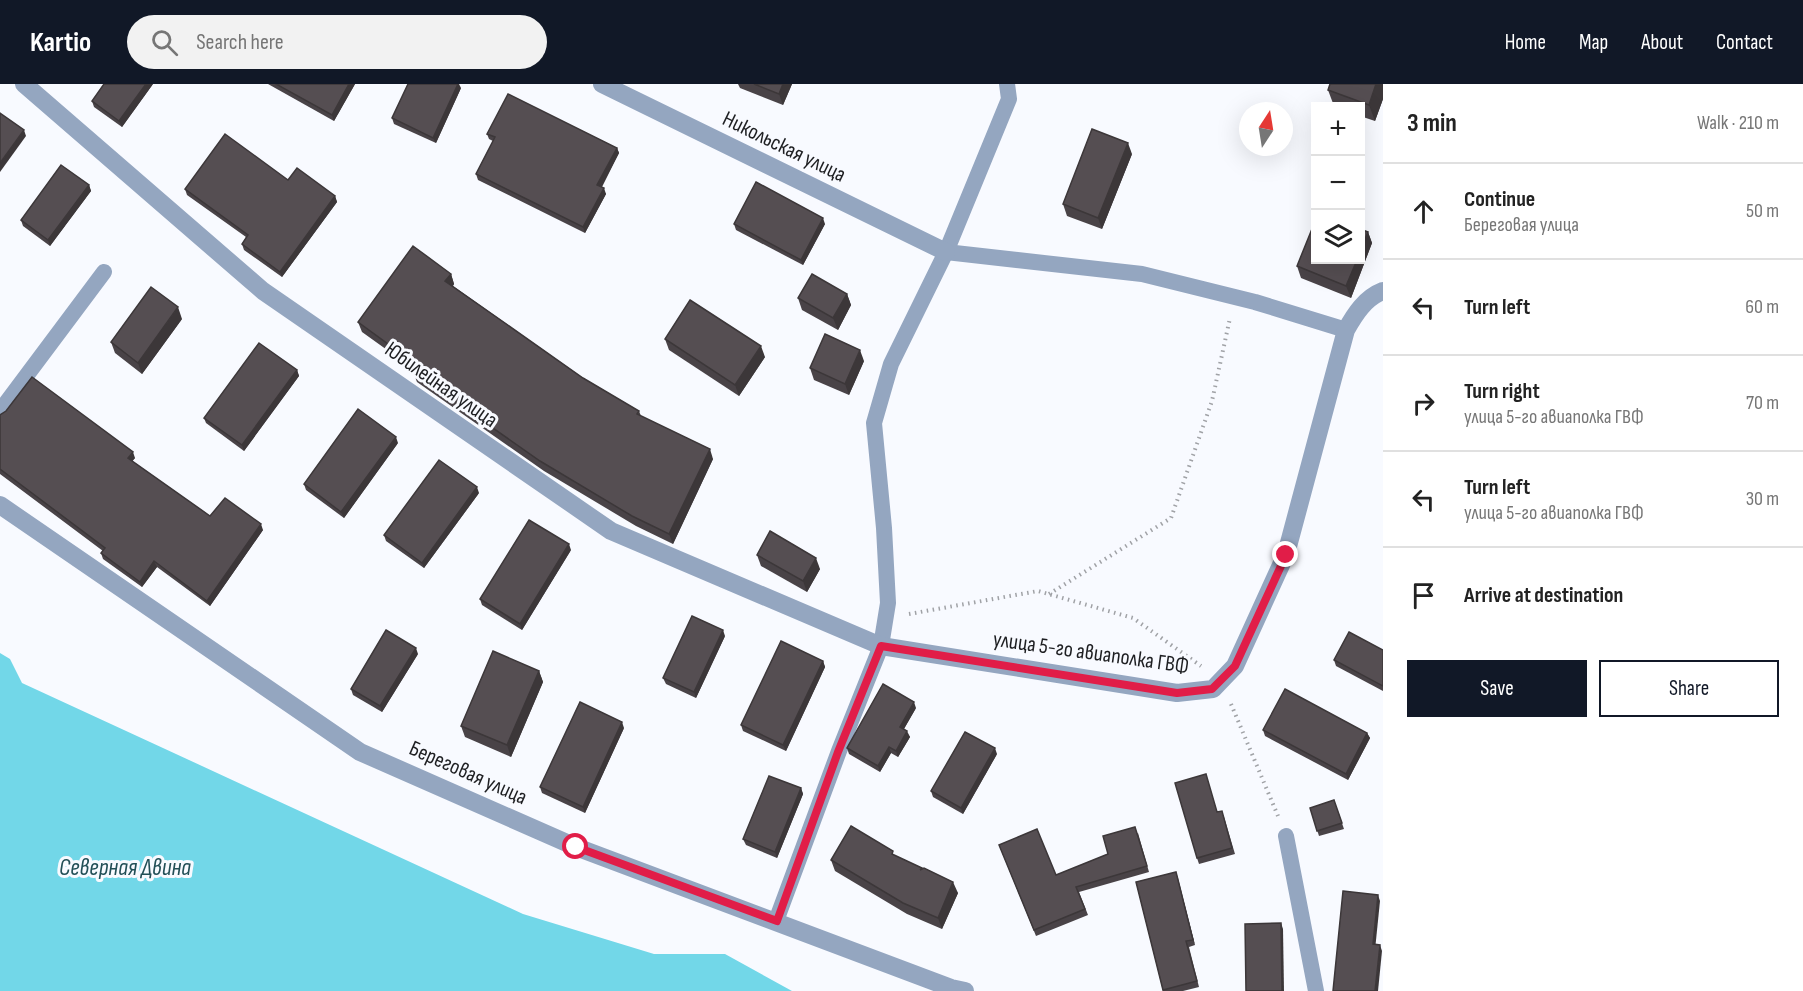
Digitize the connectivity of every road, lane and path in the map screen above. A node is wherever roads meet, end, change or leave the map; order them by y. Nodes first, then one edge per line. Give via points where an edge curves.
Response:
1 (24, 84) edge
2 (602, 84) edge
3 (1007, 84) edge
4 (945, 252) junction
5 (104, 272) dead end
6 (1383, 291) edge
7 (1235, 297) junction
8 (1346, 330) junction
9 (0, 411) edge
10 (0, 505) edge
11 (1049, 594) dead end
12 (881, 646) junction
13 (1286, 836) dead end
14 (777, 921) junction
15 (965, 991) edge
16 (1316, 991) edge

1 - 12 street, Юбилейная улица via 263,291 611,531
2 - 4 street, Никольская улица
3 - 4 lane via 1009,99
4 - 7 lane via 1142,274
4 - 12 lane via 891,364 874,423 888,603
5 - 9 lane
6 - 8 street, улица 5-го авиаполка ГВФ via 1358,310
7 - 8 lane
7 - 11 path via 1212,401 1171,518
8 - 12 street, улица 5-го авиаполка ГВФ via 1286,555 1235,666 1212,689 1177,693
10 - 14 street, Береговая улица via 360,752 576,847
12 - 14 lane
13 - 16 lane
14 - 15 street, Береговая улица

